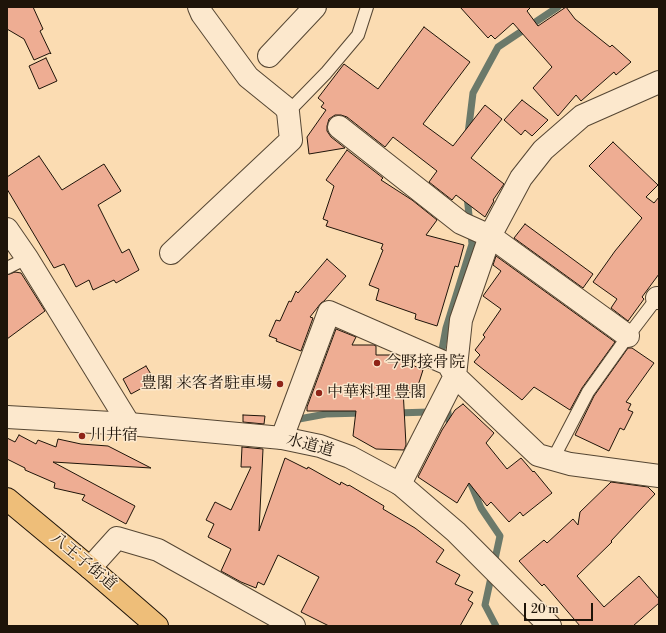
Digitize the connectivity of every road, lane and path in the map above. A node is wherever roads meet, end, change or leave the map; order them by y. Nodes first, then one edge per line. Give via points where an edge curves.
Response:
1 (199, 7) edge
2 (315, 7) edge
3 (367, 7) edge
4 (269, 56) dead end
5 (659, 82) edge
6 (288, 112) junction
7 (339, 127) dead end
8 (7, 228) edge
9 (490, 236) junction
10 (171, 253) dead end
11 (27, 258) junction
12 (7, 268) edge
13 (658, 298) edge
14 (628, 336) junction
15 (455, 376) junction
16 (7, 417) edge
17 (128, 424) junction
18 (282, 438) junction
19 (554, 459) junction
20 (659, 476) edge
21 (400, 484) junction
22 (7, 499) edge
23 (90, 568) junction
24 (157, 626) edge
25 (294, 626) edge
26 (550, 626) edge

1 - 6 street via 248,77
2 - 4 street
3 - 6 lane via 358,34 326,73
5 - 9 street via 582,116 542,150 521,178
6 - 10 street via 291,140
7 - 9 street via 461,223
8 - 11 street
9 - 14 street
9 - 15 street via 461,320
11 - 12 lane
11 - 17 street
13 - 14 lane
14 - 19 lane via 588,392
15 - 18 street via 448,364 329,312
15 - 19 street via 538,455
15 - 21 street
16 - 17 street, 水道道
17 - 18 street, 水道道
18 - 21 street, 水道道 via 320,446 350,457
19 - 20 street via 570,464
21 - 26 street, 水道道 via 456,532
22 - 23 highway, 八王子街道
23 - 24 highway, 八王子街道
23 - 25 street via 117,538 158,550

